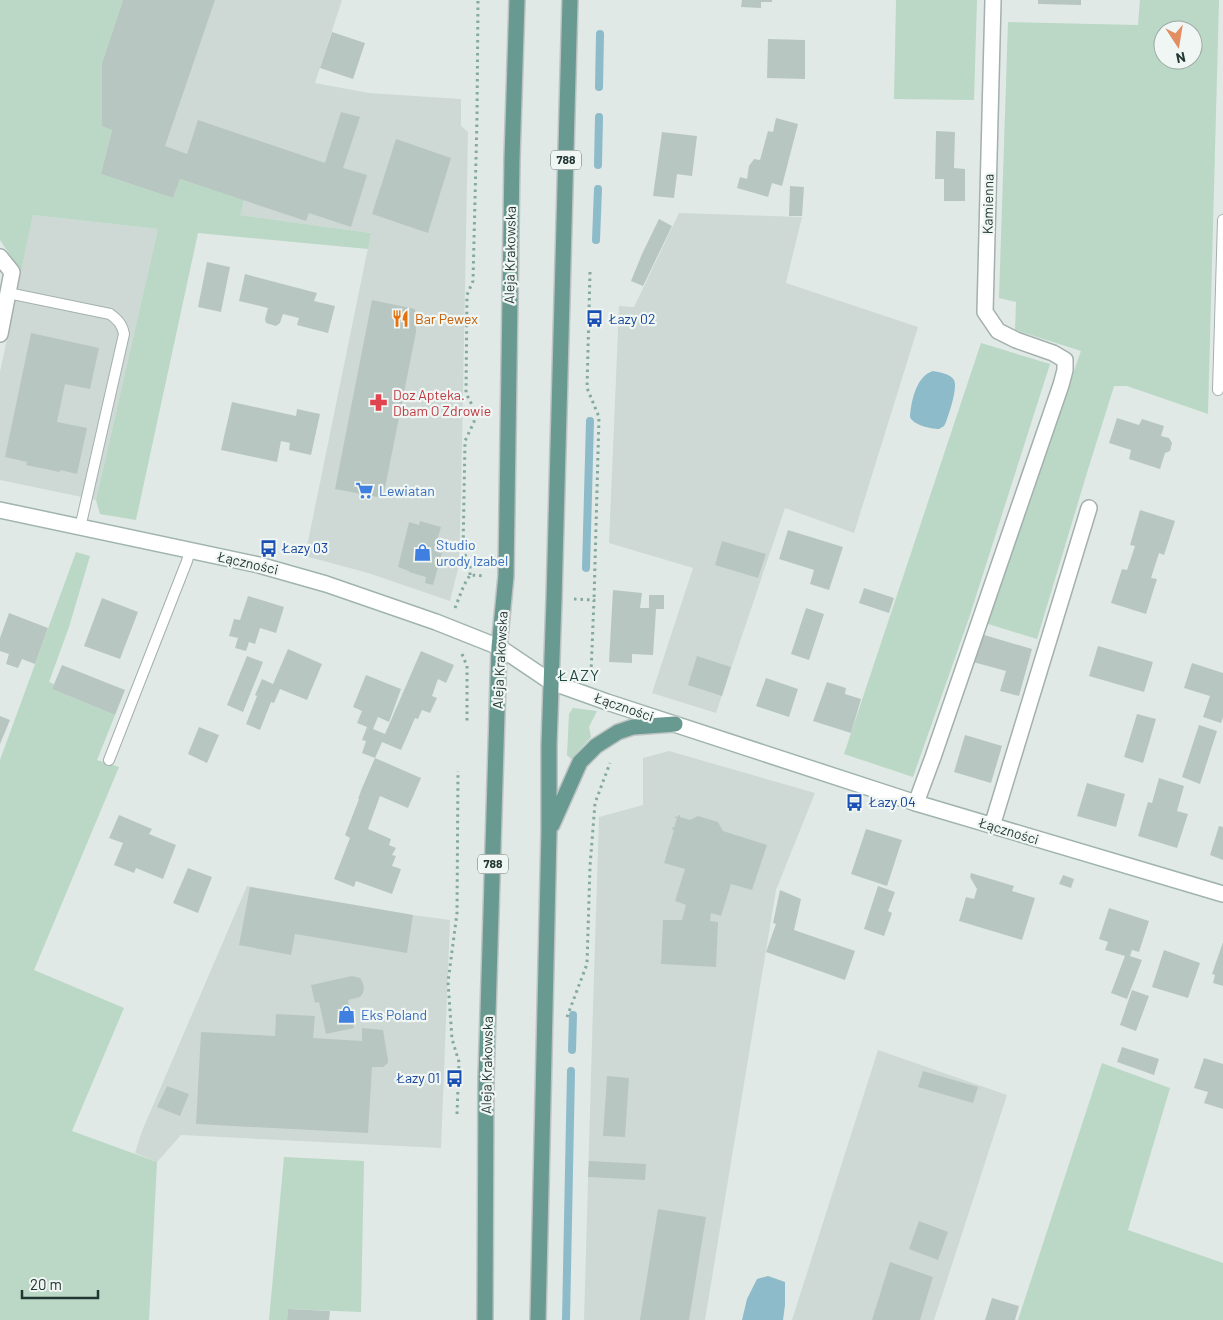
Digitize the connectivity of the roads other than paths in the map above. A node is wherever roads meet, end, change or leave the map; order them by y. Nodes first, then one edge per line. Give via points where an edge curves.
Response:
1 (517, 0) edge
2 (570, 0) edge
3 (993, 0) edge
4 (1223, 220) edge
5 (0, 257) edge
6 (8, 294) junction
7 (0, 334) edge
8 (1218, 390) dead end
9 (1089, 508) dead end
10 (0, 510) edge
11 (80, 528) junction
12 (190, 550) junction
13 (499, 647) junction
14 (550, 682) junction
15 (675, 724) junction
16 (109, 760) dead end
17 (916, 803) junction
18 (992, 826) junction
19 (549, 831) junction
20 (1223, 894) edge
21 (485, 1320) edge
22 (538, 1320) edge

1 - 13 main road, Aleja Krakowska / 788 via 506,576
2 - 14 main road, 788
3 - 17 street, Kamienna via 985,312 998,331 1065,360 1065,370
4 - 8 lane
5 - 6 street via 12,272
6 - 7 street
6 - 11 lane via 110,314 122,326 124,334
9 - 18 street
10 - 11 street, Łączności
11 - 12 street, Łączności
12 - 13 street, Łączności via 259,564 326,584
12 - 16 lane
13 - 14 street, Łączności
13 - 21 main road, Aleja Krakowska / 788 via 486,1080
14 - 15 street, Łączności
14 - 19 main road, 788
15 - 17 street, Łączności
15 - 19 main road via 633,727 596,746 580,762
17 - 18 street, Łączności
18 - 20 street, Łączności
19 - 22 main road, 788

